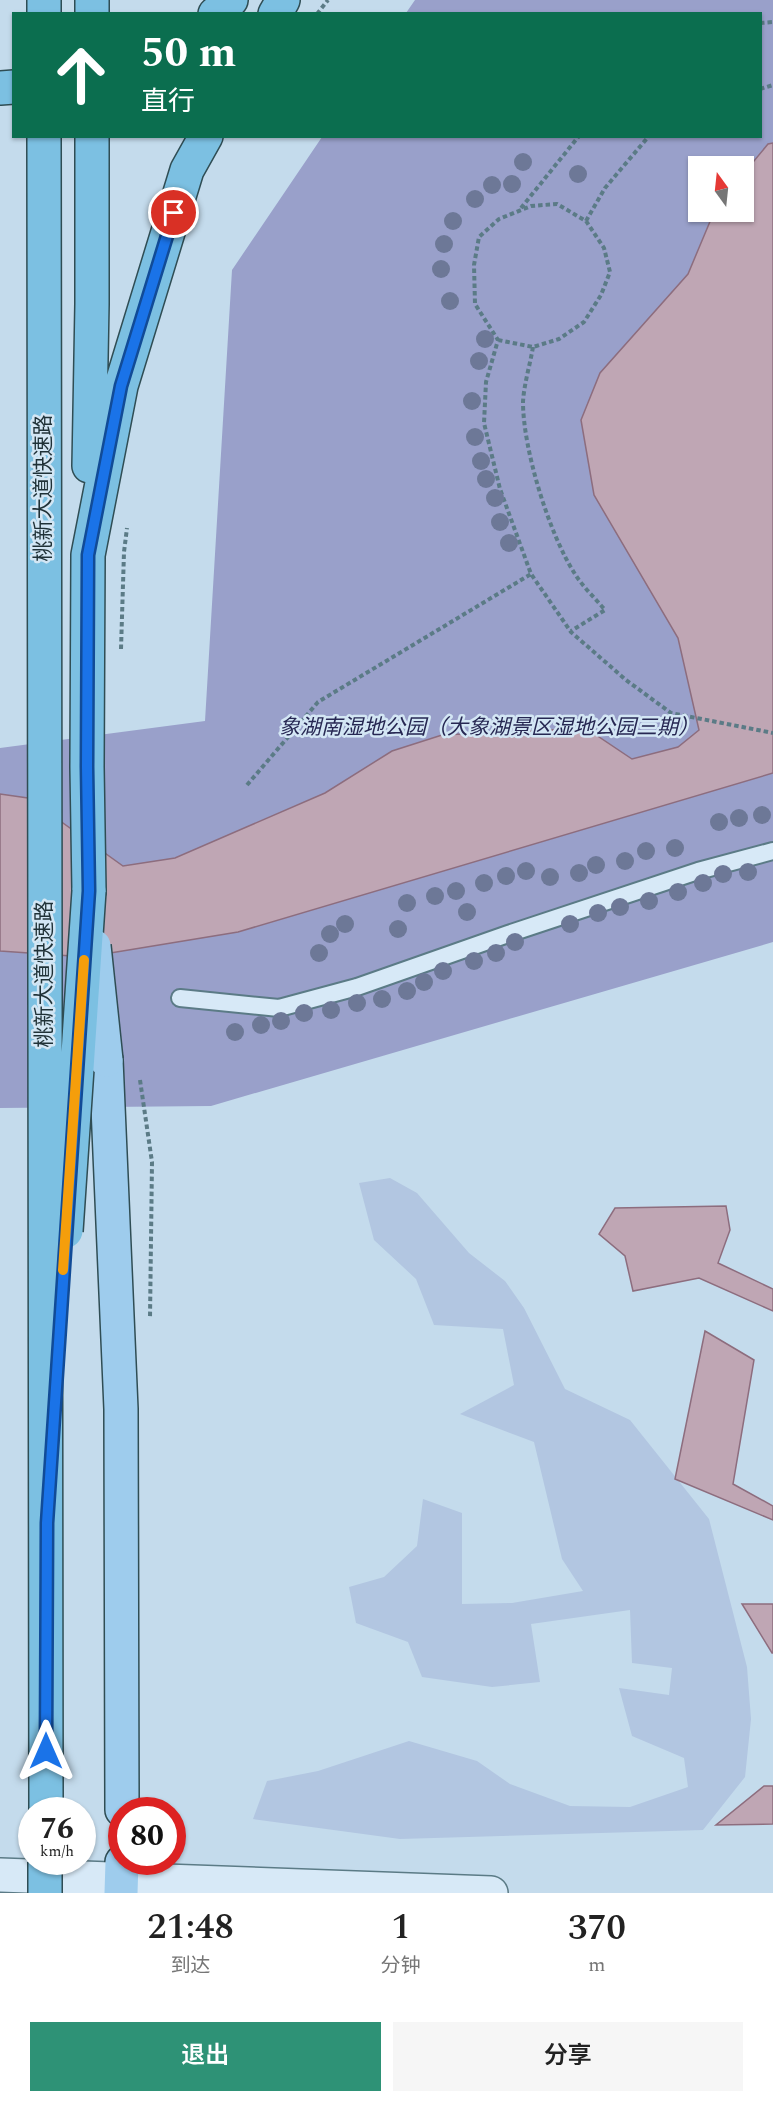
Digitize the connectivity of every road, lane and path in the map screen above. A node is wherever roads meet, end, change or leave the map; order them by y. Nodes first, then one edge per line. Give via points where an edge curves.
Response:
1 (231, 0) edge
2 (328, 0) edge
3 (217, 12) edge
4 (319, 12) edge
5 (44, 138) edge
6 (92, 138) edge
7 (205, 138) edge
8 (577, 138) edge
9 (647, 138) edge
10 (519, 211) junction
11 (586, 221) junction
12 (498, 339) junction
13 (533, 347) junction
14 (128, 518) dead end
15 (88, 555) junction
16 (531, 574) junction
17 (571, 632) junction
18 (120, 659) dead end
19 (773, 733) edge
20 (247, 785) dead end
21 (773, 851) edge
22 (89, 891) junction
23 (180, 998) dead end
24 (138, 1070) dead end
25 (150, 1327) dead end
26 (47, 1523) junction
27 (46, 1797) edge
28 (122, 1797) edge
29 (0, 1875) edge
30 (45, 1875) edge
31 (122, 1878) edge
32 (45, 1893) edge
33 (491, 1893) edge

1 - 3 highway
2 - 4 path
5 - 26 highway, 桃新大道快速路, bridge
6 - 15 highway
7 - 15 highway via 187,170 121,386
8 - 10 path
9 - 11 path via 605,188
10 - 11 path via 557,204
10 - 12 path via 499,219 479,237 474,265 476,304
11 - 13 path via 604,248 610,272 601,295 584,322 559,339
12 - 13 path
12 - 16 path via 486,382 484,423 500,489
13 - 17 path via 523,399 524,428 542,497 554,533 575,574 605,610
14 - 18 path
15 - 22 highway
16 - 17 path
16 - 20 path via 318,702
17 - 19 path via 671,713
21 - 23 lane via 698,871 357,987 279,1008
22 - 26 highway, bridge
22 - 28 main road, bridge via 106,1060 121,1409
24 - 25 path via 152,1162
26 - 27 highway, 桃新大道快速路, bridge
29 - 31 street
30 - 32 highway, bridge
31 - 33 street

